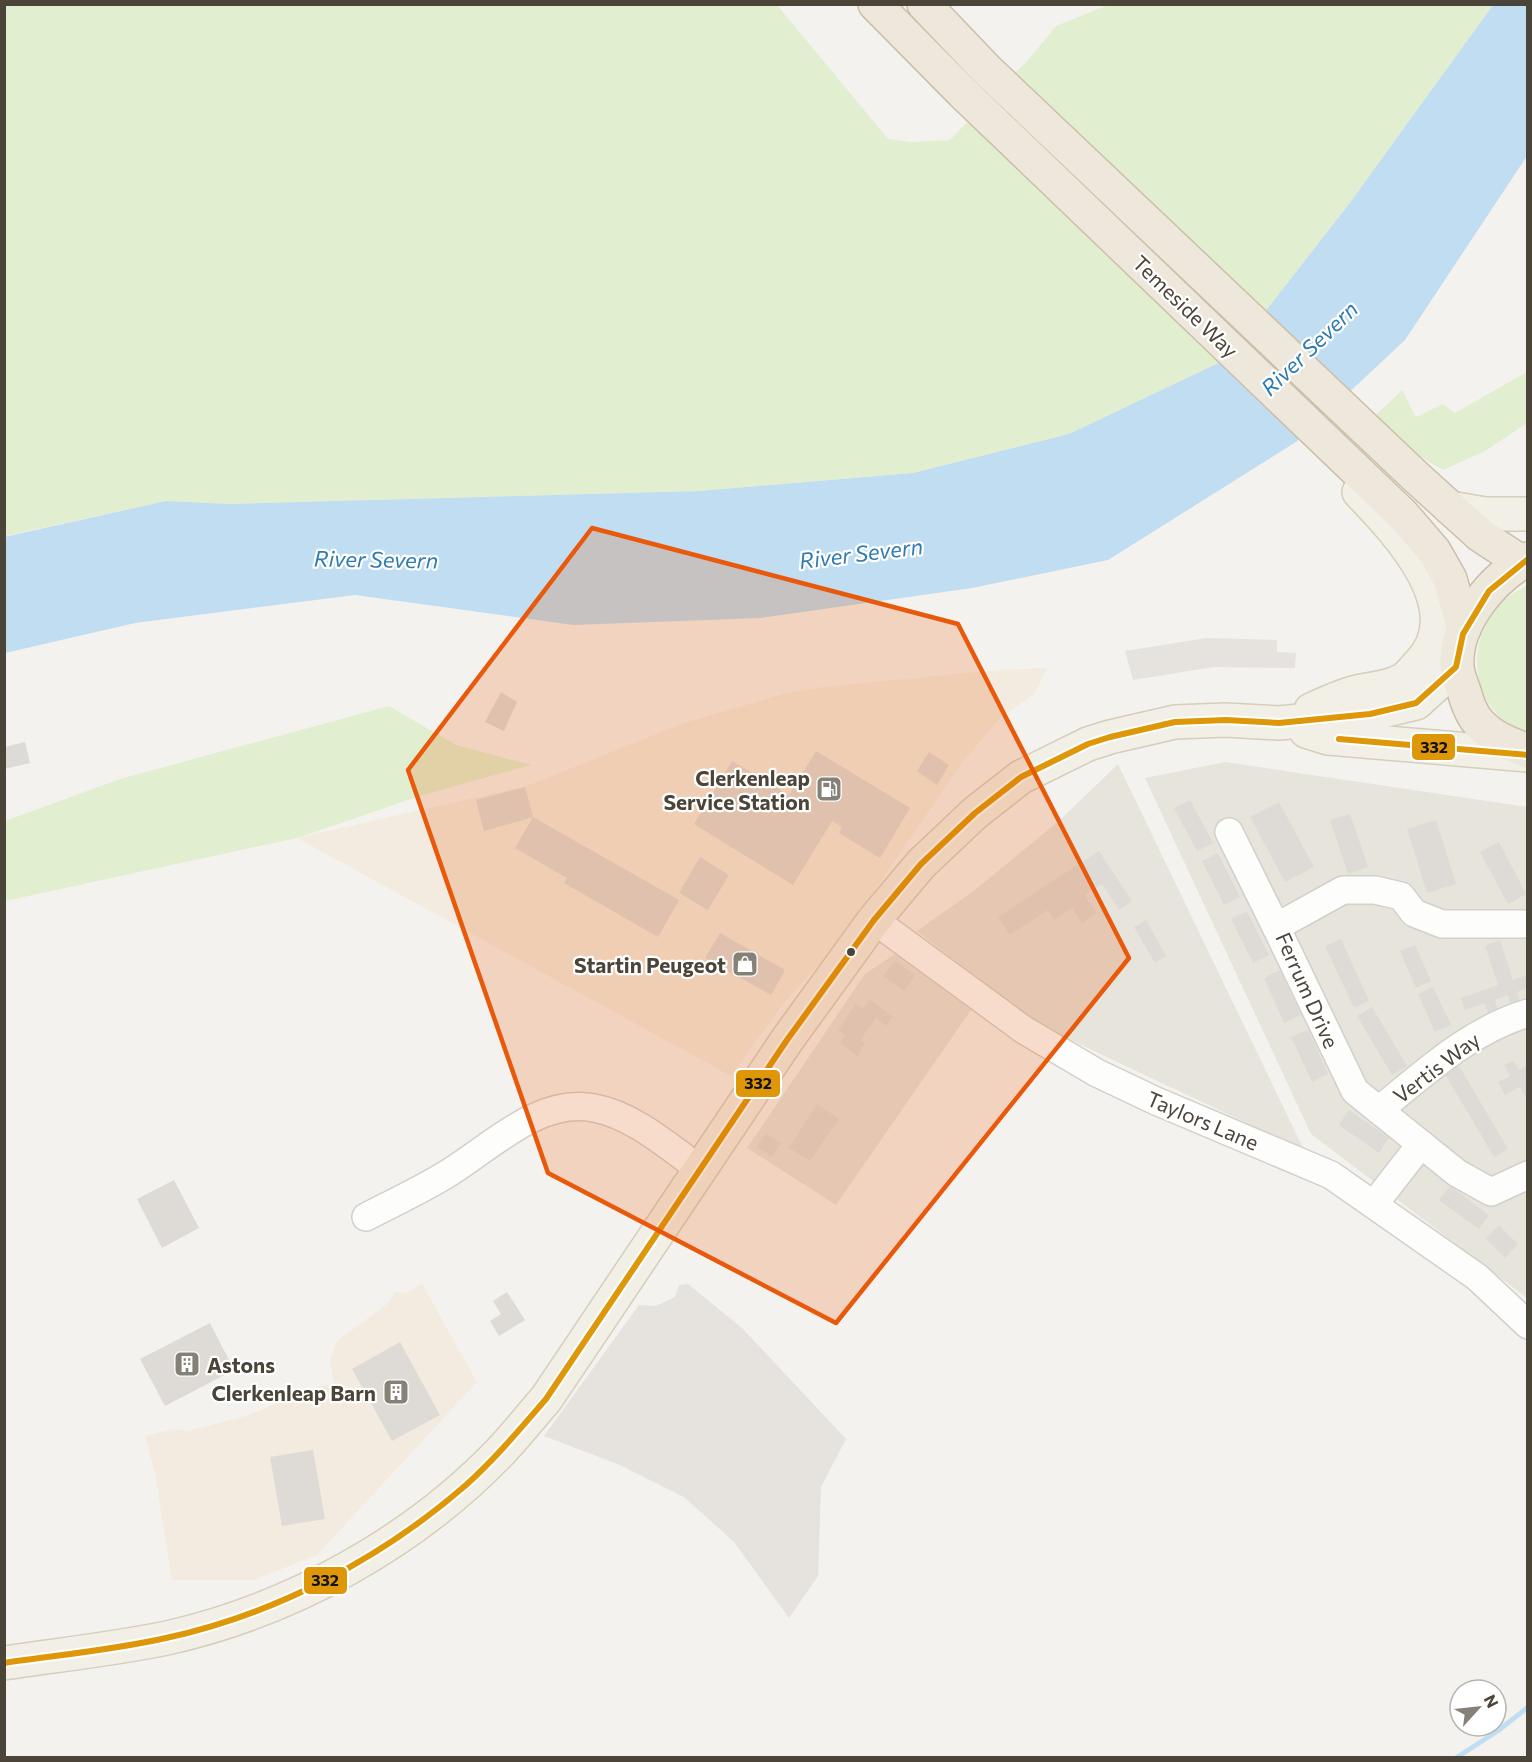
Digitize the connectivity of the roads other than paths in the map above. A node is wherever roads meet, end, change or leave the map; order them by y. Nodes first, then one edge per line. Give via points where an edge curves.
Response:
1 (875, 4) edge
2 (924, 4) edge
3 (1365, 488) junction
4 (1450, 508) junction
5 (1527, 514) edge
6 (1524, 561) edge
7 (1464, 629) junction
8 (1456, 667) junction
9 (1279, 723) junction
10 (1527, 753) edge
11 (1229, 832) dead end
12 (874, 920) junction
13 (1527, 924) edge
14 (1276, 927) junction
15 (1527, 1013) edge
16 (1379, 1110) junction
17 (1421, 1144) junction
18 (701, 1170) junction
19 (1527, 1175) edge
20 (1375, 1203) junction
21 (366, 1217) dead end
22 (1527, 1324) edge
23 (4, 1663) edge

1 - 3 highway, Temeside Way via 1286,401
2 - 4 highway, Temeside Way via 986,69
3 - 7 highway, Temeside Way via 1434,551 1450,579
3 - 9 main road via 1427,580 1438,619 1434,640 1426,656 1405,679 1383,689 1352,693
4 - 5 main road via 1485,514
4 - 6 highway, Temeside Way via 1480,535
6 - 7 highway via 1506,573 1476,607
7 - 8 highway
8 - 9 main road via 1416,703 1370,714
8 - 10 highway via 1467,702 1479,723 1500,740
9 - 10 main road via 1328,738
9 - 12 main road via 1175,722 1088,744 1021,777 975,813 921,864
11 - 14 street
12 - 18 main road via 787,1040
12 - 20 street, Taylors Lane via 1024,1030 1097,1073 1331,1175
13 - 14 street, Ferrum Drive via 1442,924 1414,913 1401,896 1375,890 1343,890
14 - 16 street, Ferrum Drive via 1355,1091
15 - 16 street, Vertis Way via 1452,1050
16 - 17 street, Ferrum Drive
17 - 19 street, Ferrum Drive via 1456,1173 1491,1192
17 - 20 street
18 - 21 street via 609,1112 593,1108 557,1110 521,1125 447,1174
18 - 23 main road via 546,1399 501,1451 420,1521 373,1554 322,1582 210,1626 166,1638
20 - 22 street, Taylors Lane via 1477,1277

